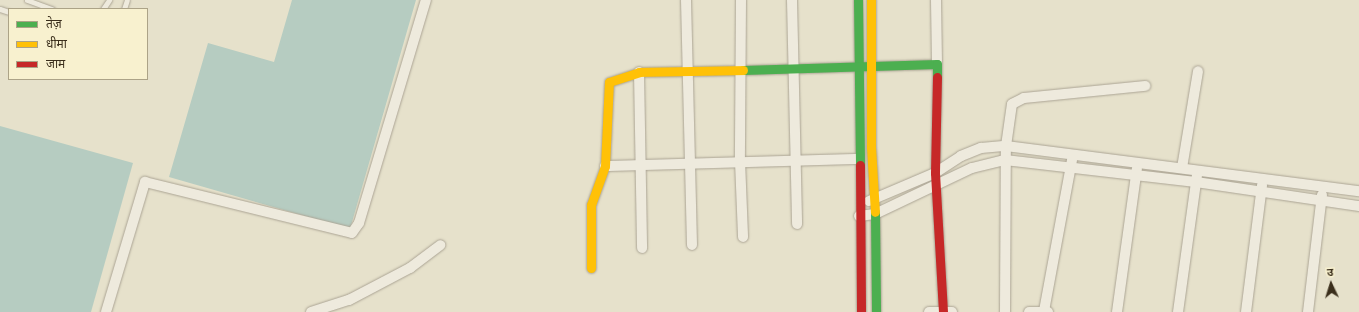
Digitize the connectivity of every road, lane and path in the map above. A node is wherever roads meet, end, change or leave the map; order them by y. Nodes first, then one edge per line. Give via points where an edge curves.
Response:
1 (27, 0) edge
2 (426, 0) edge
3 (686, 0) edge
4 (741, 0) edge
5 (792, 0) edge
6 (858, 0) edge
7 (871, 0) edge
8 (936, 0) edge
9 (49, 8) edge
10 (937, 64) junction
11 (859, 68) junction
12 (870, 68) junction
13 (740, 69) junction
14 (794, 69) junction
15 (689, 70) junction
16 (1198, 71) dead end
17 (639, 72) junction
18 (1145, 86) dead end
19 (1006, 146) junction
20 (1073, 155) junction
21 (858, 159) junction
22 (1005, 160) junction
23 (740, 161) junction
24 (691, 162) junction
25 (798, 162) junction
26 (1137, 164) junction
27 (605, 166) junction
28 (642, 166) junction
29 (1071, 167) junction
30 (1182, 168) junction
31 (1198, 170) junction
32 (935, 172) junction
33 (1136, 174) junction
34 (1263, 179) junction
35 (1196, 182) junction
36 (936, 186) junction
37 (1323, 186) junction
38 (1359, 190) edge
39 (1261, 192) junction
40 (875, 199) junction
41 (1322, 200) junction
42 (859, 203) junction
43 (1359, 206) edge
44 (875, 214) junction
45 (859, 216) junction
46 (797, 224) dead end
47 (743, 237) dead end
48 (440, 244) dead end
49 (692, 245) dead end
50 (642, 248) dead end
51 (591, 268) dead end
52 (106, 312) edge
53 (310, 312) edge
54 (861, 312) edge
55 (876, 312) edge
56 (929, 312) edge
57 (943, 312) edge
58 (952, 312) edge
59 (1005, 312) edge
60 (1029, 312) edge
61 (1046, 312) edge
62 (1117, 312) edge
63 (1178, 312) edge
64 (1246, 312) edge
65 (1308, 312) edge

1 - 9 lane
2 - 52 street via 359,223 352,233 145,182
3 - 15 street
4 - 13 street
5 - 14 street
6 - 11 street
7 - 12 street
8 - 10 street
10 - 12 street
10 - 32 street
11 - 12 street
11 - 14 street
11 - 21 street
12 - 40 street
13 - 14 street
13 - 15 street
13 - 23 street
14 - 25 street
15 - 17 street
15 - 24 street
16 - 30 street
17 - 27 street via 609,82
17 - 28 street
18 - 19 street via 1017,100 1010,108
19 - 20 street
19 - 22 street
19 - 32 street via 981,148 961,156
20 - 26 street
20 - 29 street
21 - 25 street
21 - 42 street
22 - 29 street
22 - 36 street via 972,168
22 - 59 street
23 - 24 street
23 - 25 street
23 - 47 street
24 - 28 street
24 - 49 street
25 - 46 street
26 - 30 street
26 - 33 street
27 - 28 street
27 - 51 street via 591,205
28 - 50 street
29 - 33 street
29 - 61 street
30 - 31 street
31 - 34 street
31 - 35 street
32 - 36 street
32 - 40 street
33 - 35 street
33 - 62 street
34 - 37 street
34 - 39 street
35 - 39 street
35 - 63 street
36 - 44 street
36 - 57 street
37 - 38 street
37 - 41 street
39 - 41 street
39 - 64 street
40 - 42 street
40 - 44 street
41 - 43 street
41 - 65 street
42 - 45 street
44 - 45 street
44 - 55 street
45 - 54 street
48 - 53 street via 410,268 349,300
56 - 57 street
57 - 58 street
60 - 61 street

